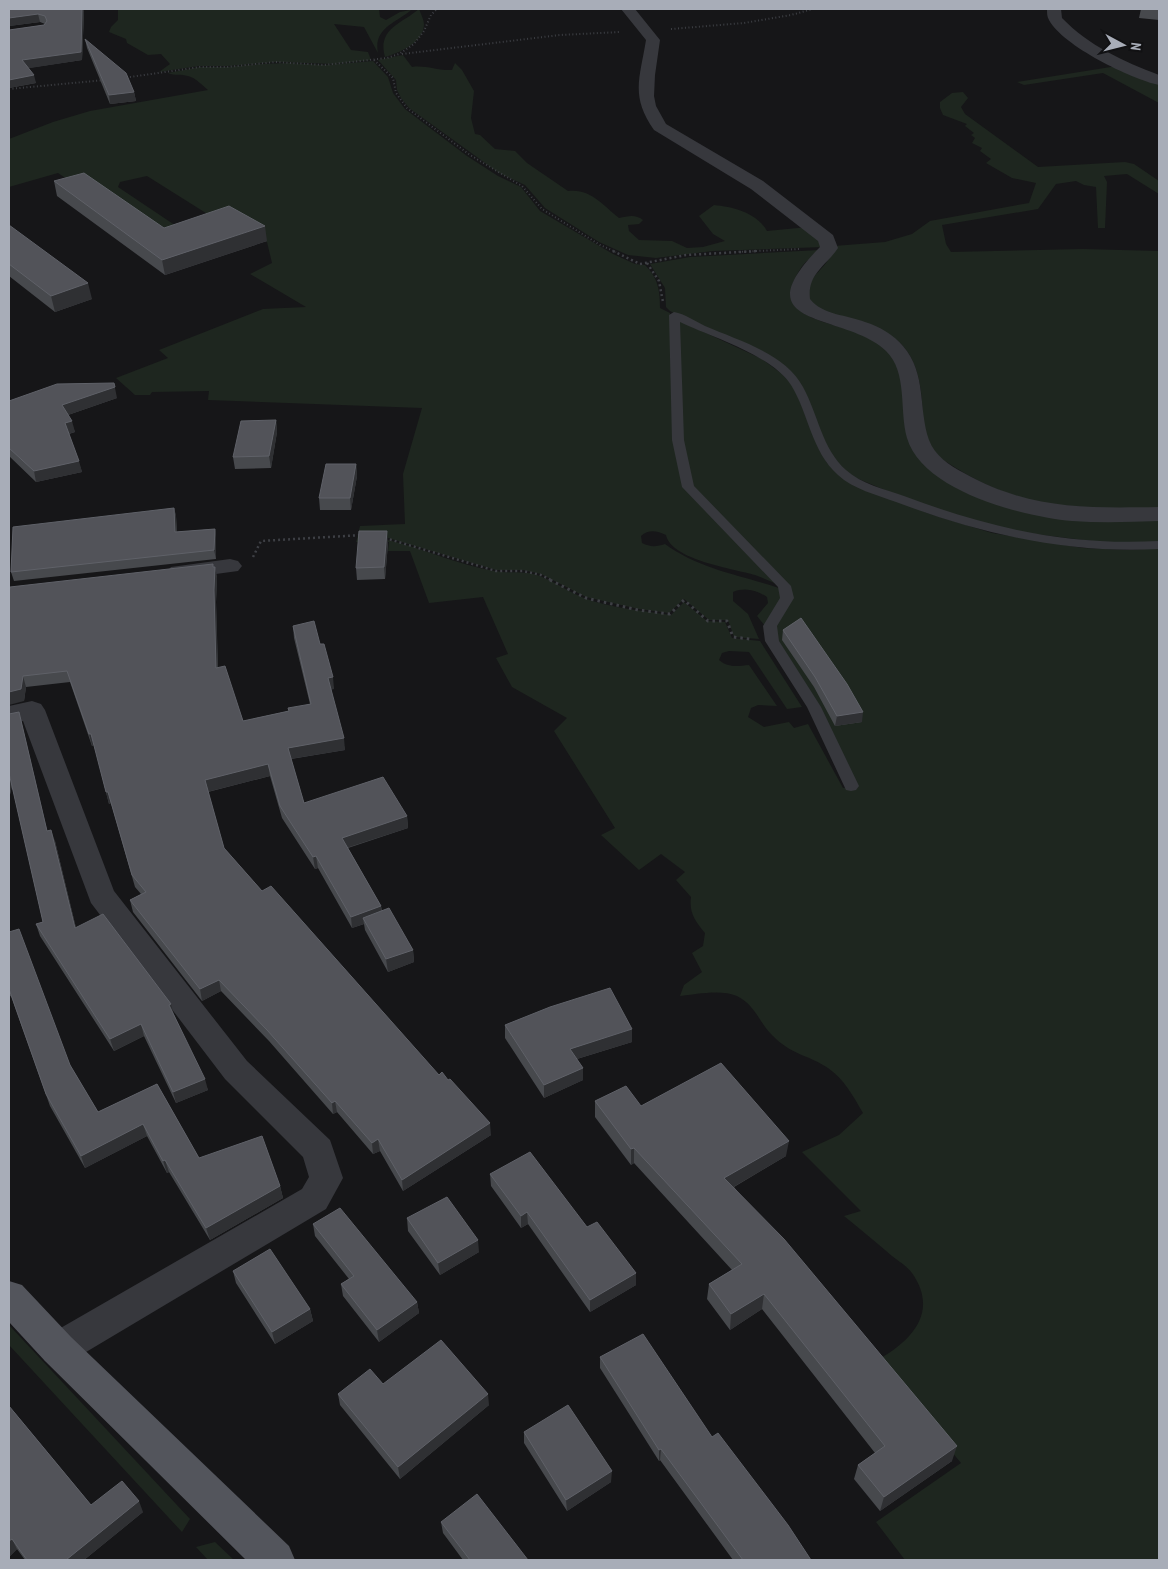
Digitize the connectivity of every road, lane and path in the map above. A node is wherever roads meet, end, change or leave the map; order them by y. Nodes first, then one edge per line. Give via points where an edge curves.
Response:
1 (437, 9) edge
2 (628, 9) edge
3 (813, 9) edge
4 (1054, 9) edge
5 (646, 31) junction
6 (399, 54) junction
7 (374, 60) junction
8 (122, 78) edge
9 (113, 80) edge
10 (1159, 80) edge
11 (9, 89) edge
12 (829, 248) junction
13 (646, 263) junction
14 (674, 315) junction
15 (1159, 514) edge
16 (370, 535) edge
17 (378, 536) edge
18 (1159, 545) edge
19 (230, 566) joint
20 (153, 574) edge
21 (772, 641) junction
22 (9, 715) edge
23 (851, 786) dead end
24 (9, 1297) edge
25 (58, 1349) junction
26 (275, 1560) edge

1 - 6 path via 414,44
2 - 5 street
3 - 5 path via 787,16 699,28
4 - 10 street via 1055,19 1071,35 1108,59
5 - 6 path via 560,35
5 - 12 street via 653,40 645,98 651,116 660,127 757,185 820,232 827,239
6 - 7 path
7 - 8 path via 324,65 275,62 200,67
7 - 13 path via 393,78 396,93 407,108 470,155 522,186 542,209 600,245 640,264
9 - 11 path
12 - 13 path via 716,253
12 - 15 street via 810,266 804,277 799,289 801,300 810,311 860,326 897,350 907,366 917,435 922,449 938,467 993,495 1058,513
13 - 14 path via 663,288 664,308
14 - 18 lane via 698,329 765,357 792,380 831,462 844,475 928,511 993,531 1083,546 1126,548
14 - 21 lane via 678,440 688,487 784,586 788,598 770,626
16 - 19 path via 260,541 254,556
17 - 21 path via 496,571 541,575 586,598 638,610 670,614 684,600 708,621 727,621 733,637
19 - 20 street
21 - 23 lane via 814,708
22 - 25 street via 32,710 102,894 236,1070 318,1150 326,1178 314,1199
24 - 25 main road
25 - 26 main road

